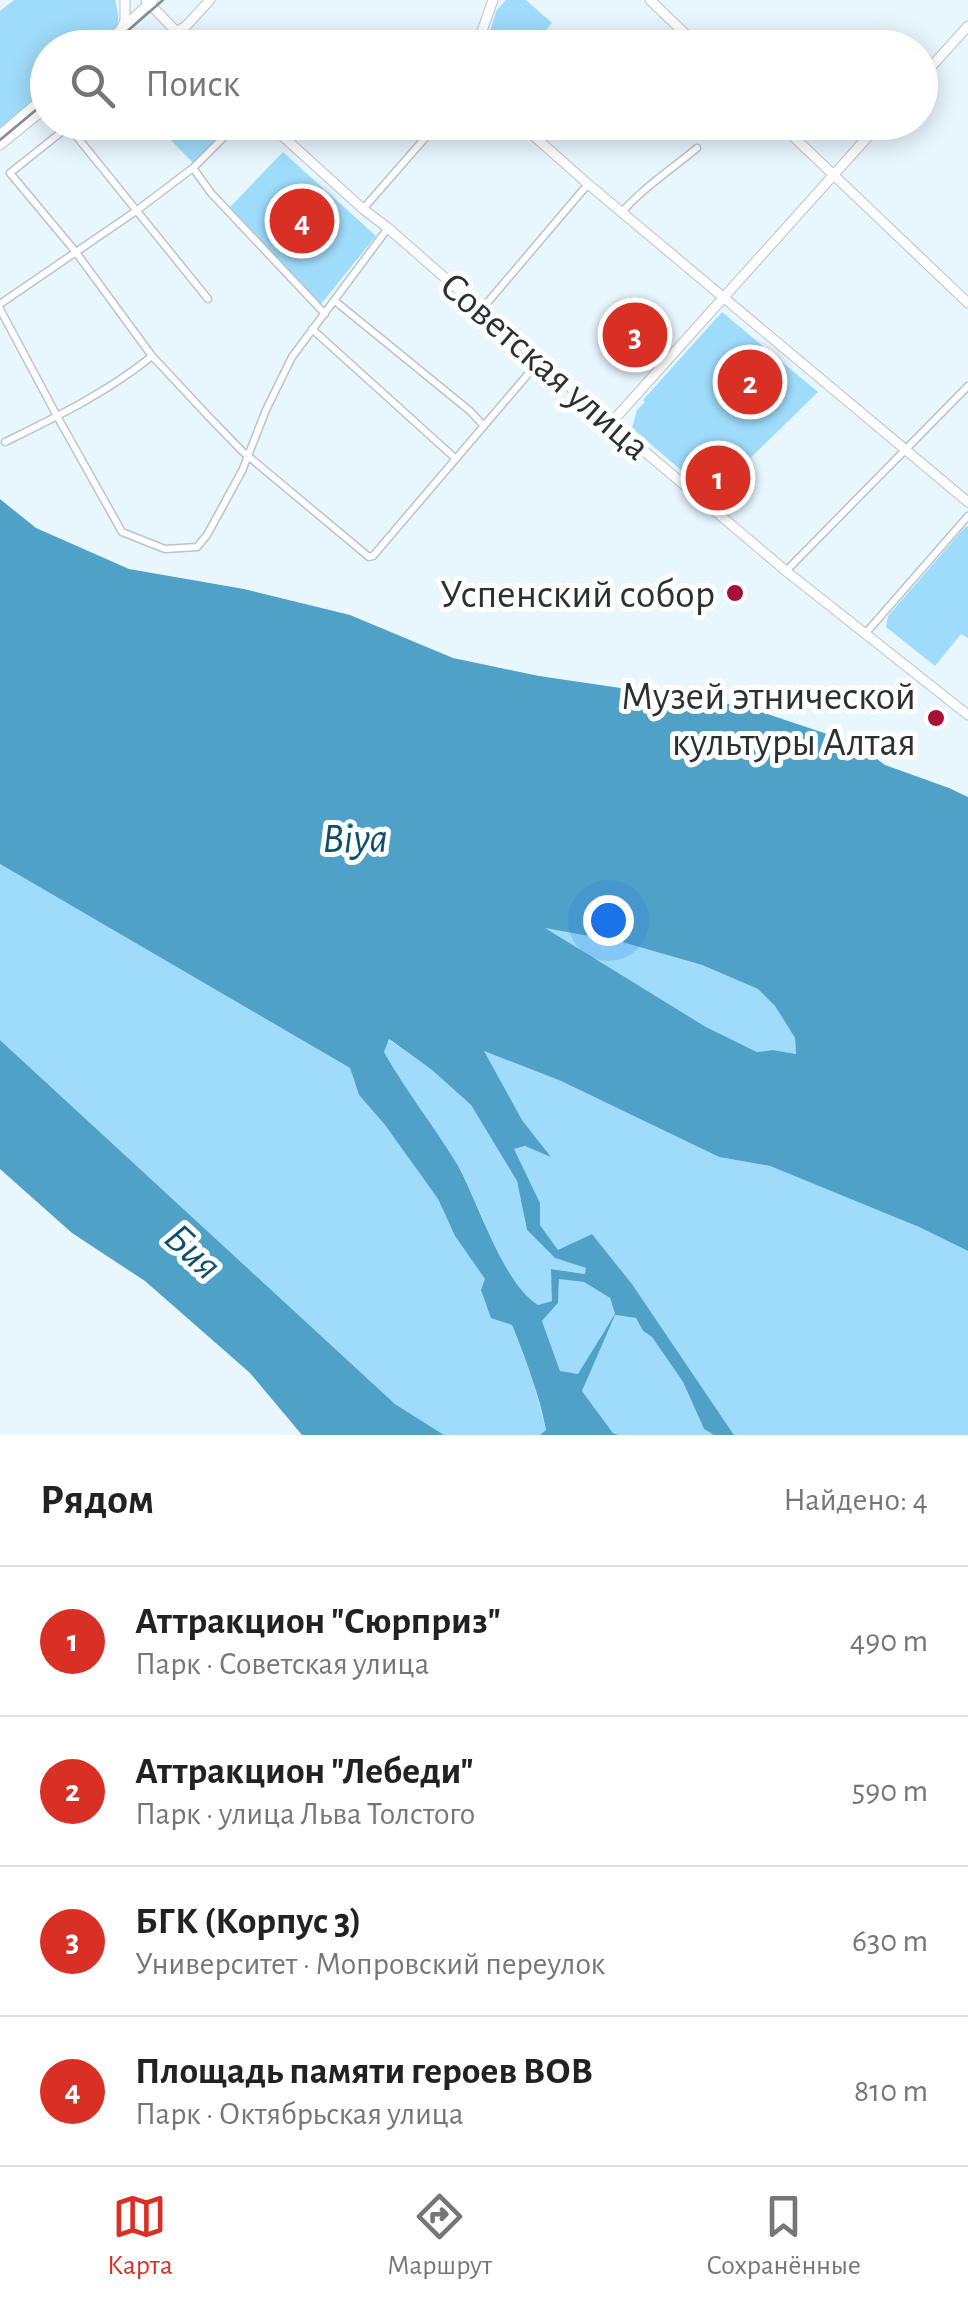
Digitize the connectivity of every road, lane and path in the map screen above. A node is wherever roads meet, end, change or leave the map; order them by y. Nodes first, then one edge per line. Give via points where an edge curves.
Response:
1 (125, 0) edge
2 (210, 0) edge
3 (493, 0) edge
4 (650, 0) edge
5 (150, 1) edge
6 (968, 26) edge
7 (120, 30) edge
8 (121, 30) edge
9 (174, 30) edge
10 (178, 30) edge
11 (482, 30) edge
12 (681, 30) edge
13 (938, 59) edge
14 (30, 111) edge
15 (30, 118) edge
16 (6, 133) edge
17 (53, 140) edge
18 (83, 140) edge
19 (222, 140) edge
20 (287, 140) edge
21 (424, 140) edge
22 (538, 140) edge
23 (797, 140) edge
24 (865, 140) edge
25 (0, 145) edge
26 (697, 148) dead end
27 (193, 168) junction
28 (834, 176) junction
29 (588, 184) junction
30 (362, 209) junction
31 (136, 211) junction
32 (622, 212) junction
33 (388, 228) junction
34 (75, 252) junction
35 (724, 297) junction
36 (208, 299) dead end
37 (335, 300) junction
38 (968, 302) edge
39 (0, 306) edge
40 (482, 310) junction
41 (326, 314) junction
42 (312, 330) junction
43 (152, 356) junction
44 (540, 360) junction
45 (968, 386) edge
46 (57, 416) junction
47 (611, 423) junction
48 (484, 426) junction
49 (4, 442) dead end
50 (907, 449) junction
51 (247, 456) junction
52 (456, 459) junction
53 (968, 502) edge
54 (968, 516) edge
55 (786, 571) junction
56 (865, 634) junction
57 (968, 716) edge

1 - 7 street
2 - 10 street
3 - 11 street
4 - 12 street
5 - 8 street
5 - 9 street
6 - 13 street
14 - 16 street
15 - 16 street
16 - 25 street
17 - 34 street via 10,173
18 - 31 street
19 - 27 street
20 - 30 street, Советская улица
21 - 30 street
22 - 29 street
23 - 28 street
24 - 28 street
26 - 32 street
27 - 31 street
27 - 41 street
28 - 35 street
28 - 38 street
29 - 32 street
29 - 40 street
30 - 33 street, Советская улица
31 - 34 street
31 - 36 street
32 - 35 street
33 - 37 street
33 - 40 street, Советская улица
34 - 39 street
34 - 43 street
35 - 47 street
35 - 50 street
37 - 41 street
37 - 48 street
39 - 46 street
40 - 44 street, Советская улица
41 - 42 street
42 - 51 street via 282,374
42 - 52 street
43 - 46 street
43 - 51 street
44 - 47 street, Советская улица
44 - 48 street
45 - 50 street
46 - 49 street
46 - 51 street via 122,532 165,549 201,544
47 - 55 street, Советская улица
48 - 52 street
50 - 53 street
50 - 55 street
51 - 52 street via 370,557
54 - 56 street
55 - 56 street, Советская улица
56 - 57 street, Советская улица

